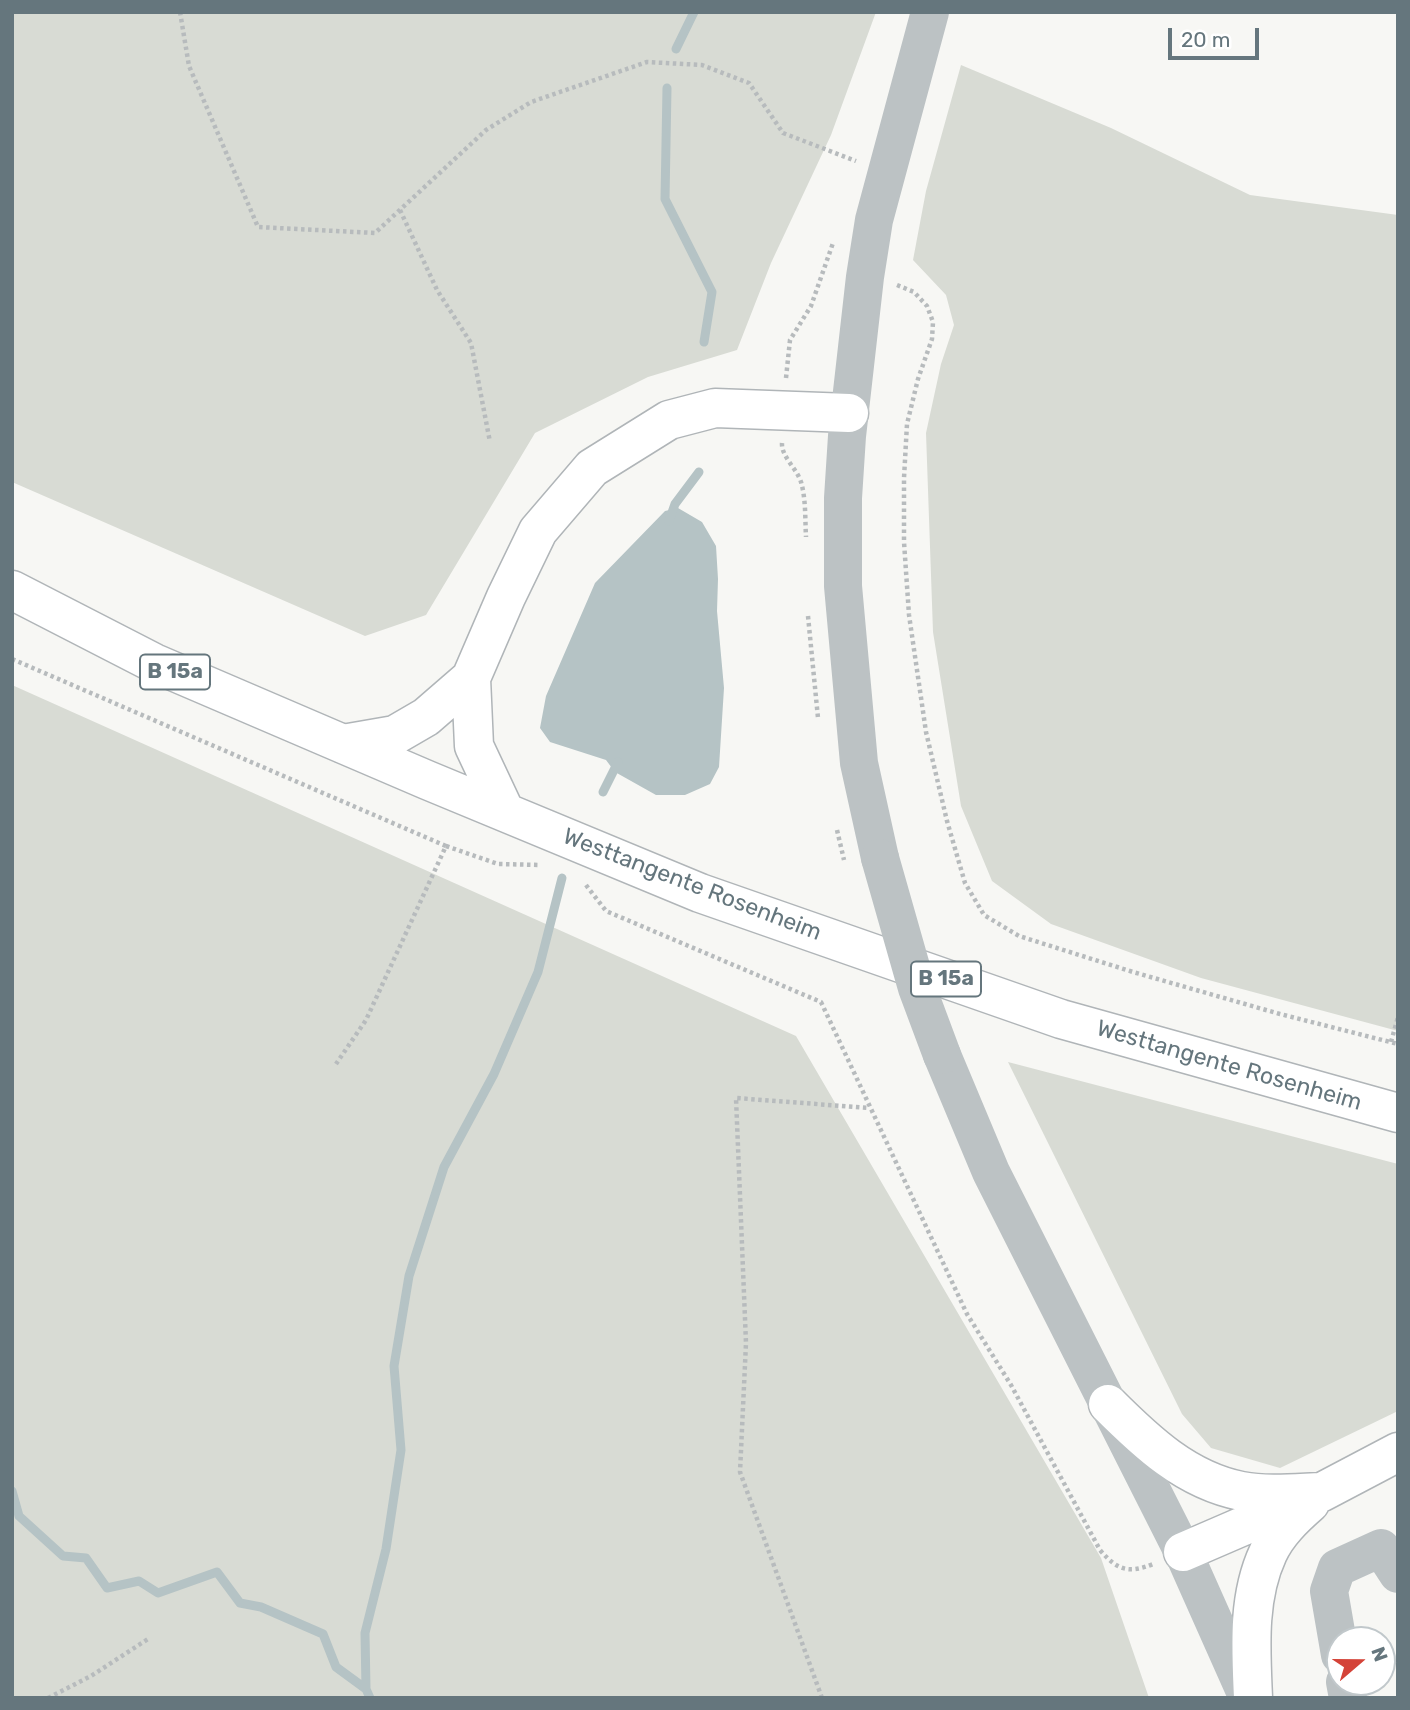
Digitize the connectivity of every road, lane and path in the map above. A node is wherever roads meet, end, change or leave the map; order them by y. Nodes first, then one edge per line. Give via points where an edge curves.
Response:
1 (180, 12) edge
2 (930, 12) edge
3 (860, 162) dead end
4 (400, 210) junction
5 (865, 277) junction
6 (849, 413) junction
7 (490, 442) dead end
8 (12, 590) edge
9 (12, 659) edge
10 (471, 678) junction
11 (343, 744) junction
12 (505, 812) junction
13 (446, 846) junction
14 (541, 865) dead end
15 (584, 882) dead end
16 (1398, 1017) edge
17 (1395, 1043) edge
18 (336, 1064) dead end
19 (869, 1108) junction
20 (1398, 1113) edge
21 (1108, 1404) junction
22 (1398, 1452) edge
23 (1322, 1492) junction
24 (1168, 1558) junction
25 (1398, 1574) edge
26 (1335, 1626) edge
27 (148, 1639) dead end
28 (48, 1698) edge
29 (822, 1698) edge
30 (1250, 1698) edge

1 - 4 path via 189,66 258,227 375,233
2 - 5 street via 874,220
3 - 4 path via 783,133 749,83 702,65 647,62 531,102 486,130
4 - 7 path via 437,290 471,343
5 - 6 street
5 - 17 path via 914,292 933,322 907,424 904,542 909,615 926,732 947,821 965,883 984,915 1019,936 1121,968
6 - 10 highway via 715,408 669,420 592,468 538,531
6 - 21 street, bridge via 843,586 859,763 880,858 913,975 942,1055 991,1172
8 - 11 highway, Westtangente Rosenheim / B 15a via 155,663
9 - 13 path
10 - 11 highway via 426,717 395,735
10 - 12 highway via 474,746
11 - 12 highway, Westtangente Rosenheim / B 15a
12 - 20 highway, Westtangente Rosenheim / B 15a via 699,893 1061,1019
13 - 14 path via 498,864
13 - 18 path via 366,1020
15 - 19 path via 606,911 821,1002
16 - 17 path
19 - 24 path via 967,1314 1100,1550 1125,1569 1141,1569
19 - 29 path via 736,1098 746,1343 740,1472
21 - 23 highway via 1167,1458 1205,1480 1240,1491
21 - 24 street
22 - 23 highway
23 - 24 highway
23 - 30 highway via 1288,1523 1268,1552 1254,1596
24 - 30 street
25 - 26 street via 1381,1548 1337,1569 1329,1591
27 - 28 path

